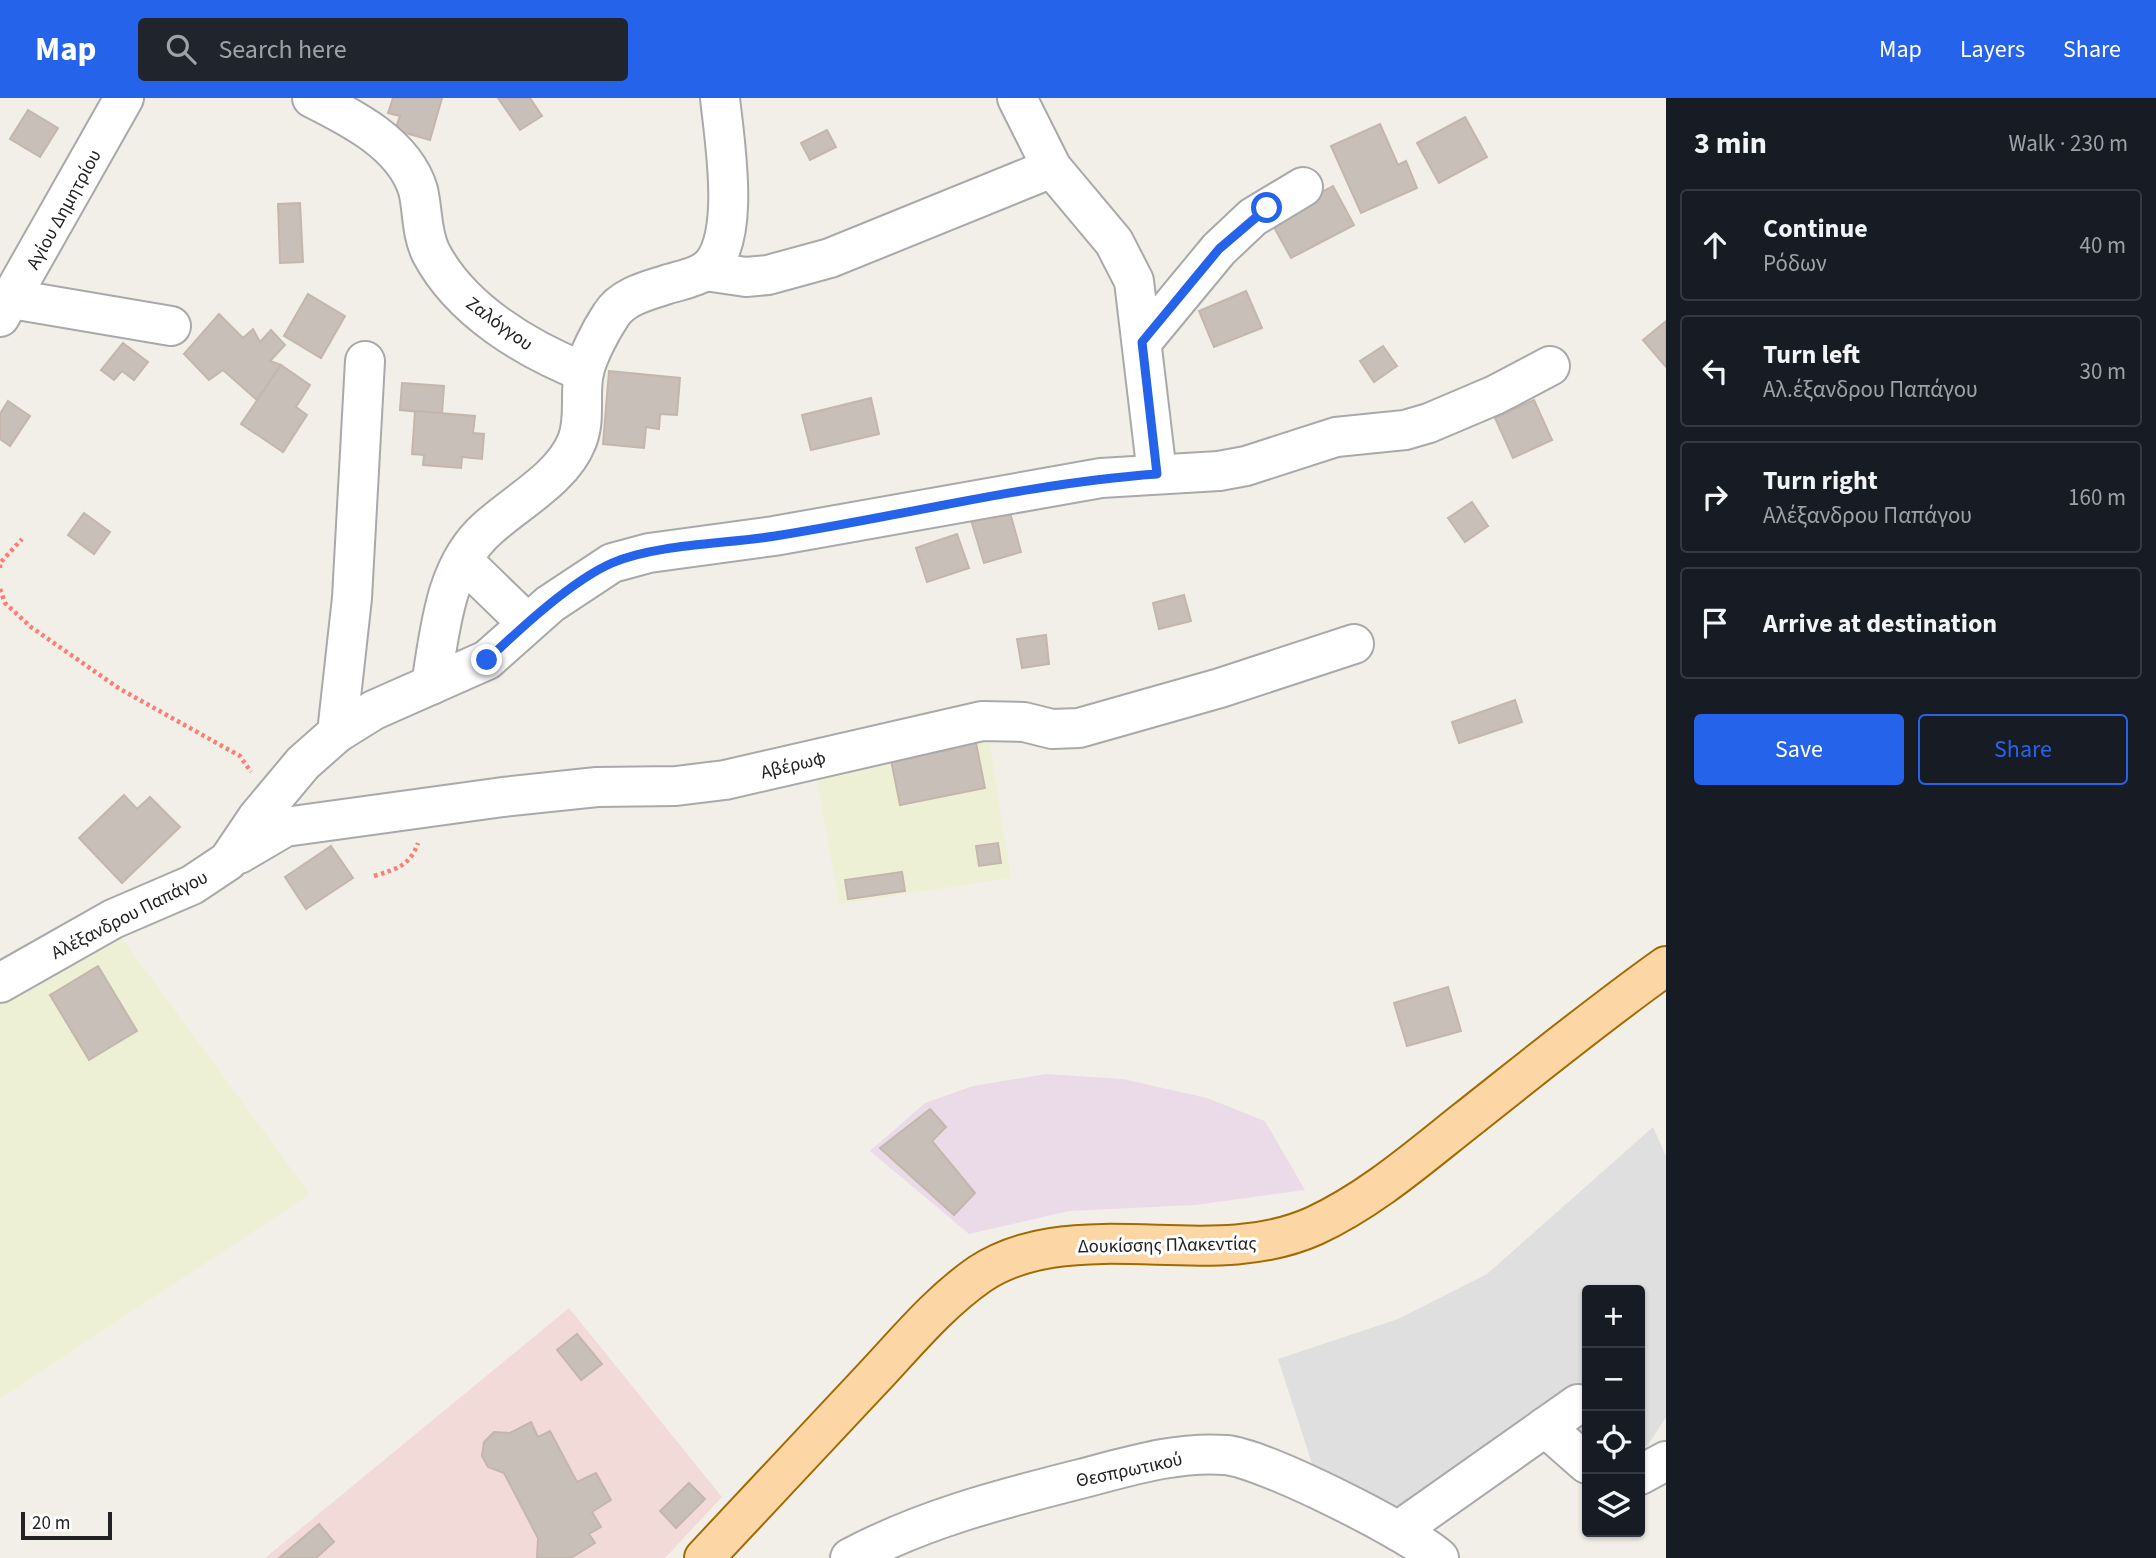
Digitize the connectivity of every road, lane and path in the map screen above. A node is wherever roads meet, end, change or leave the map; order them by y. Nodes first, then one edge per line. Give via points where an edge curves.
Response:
1 (124, 98) edge
2 (312, 98) edge
3 (720, 98) edge
4 (1017, 98) edge
5 (1052, 169) junction
6 (1303, 187) dead end
7 (705, 271) junction
8 (6, 308) edge
9 (171, 326) dead end
10 (1142, 342) junction
11 (365, 361) dead end
12 (1550, 366) dead end
13 (584, 372) junction
14 (1157, 474) junction
15 (22, 539) dead end
16 (463, 561) junction
17 (0, 568) edge
18 (0, 589) edge
19 (527, 623) junction
20 (1354, 644) dead end
21 (431, 685) junction
22 (337, 733) junction
23 (425, 806) junction
24 (257, 818) junction
25 (228, 861) junction
26 (374, 876) dead end
27 (1666, 966) edge
28 (0, 984) edge
29 (1578, 1404) dead end
30 (1545, 1427) junction
31 (1582, 1460) edge
32 (1666, 1461) edge
33 (1642, 1474) edge
34 (1398, 1531) junction
35 (1437, 1557) edge
36 (704, 1558) edge
37 (850, 1558) edge

1 - 8 street, Αγίου Δημητρίου
2 - 13 street, Ζαλόγγου via 389,144 418,189 430,251 456,289 488,317 552,359
3 - 7 street via 726,234 721,251
4 - 5 street
5 - 7 street via 830,258 768,275
5 - 10 street via 1126,261 1134,281
6 - 10 street via 1253,217 1219,249
7 - 13 street via 617,307
8 - 9 street
10 - 14 street
11 - 22 street via 352,598
12 - 14 street, Αλέξανδρου Παπάγου via 1470,406 1405,430 1336,437 1246,466
13 - 16 street via 582,420 568,457 485,530
14 - 19 street, Αλέξανδρου Παπάγου via 1101,478 774,536 649,553 612,563
15 - 17 path
16 - 19 street
16 - 21 street via 448,593
18 - 24 path via 5,603 31,627 120,689 240,756 252,774
19 - 21 street, Αλέξανδρου Παπάγου via 487,660
20 - 23 street, Αβέρωφ via 1079,728 982,721 725,780 597,787
21 - 22 street, Αλέξανδρου Παπάγου via 374,710
22 - 24 street, Αλέξανδρου Παπάγου via 303,763
23 - 25 street, Αβέρωφ via 285,827
23 - 26 path via 413,858 400,868
24 - 25 street, Αλέξανδρου Παπάγου
25 - 28 street, Αλέξανδρου Παπάγου via 192,885 113,919
27 - 36 main road, Δουκίσσης Πλακεντίας via 1407,1167 1340,1213 1312,1226 1250,1244 1056,1247 1030,1251 981,1273 936,1311
29 - 30 street
30 - 31 street
30 - 34 street
32 - 33 street
34 - 35 street, Θεσπρωτικού
34 - 37 street, Θεσπρωτικού via 1255,1461 1189,1455 952,1514

